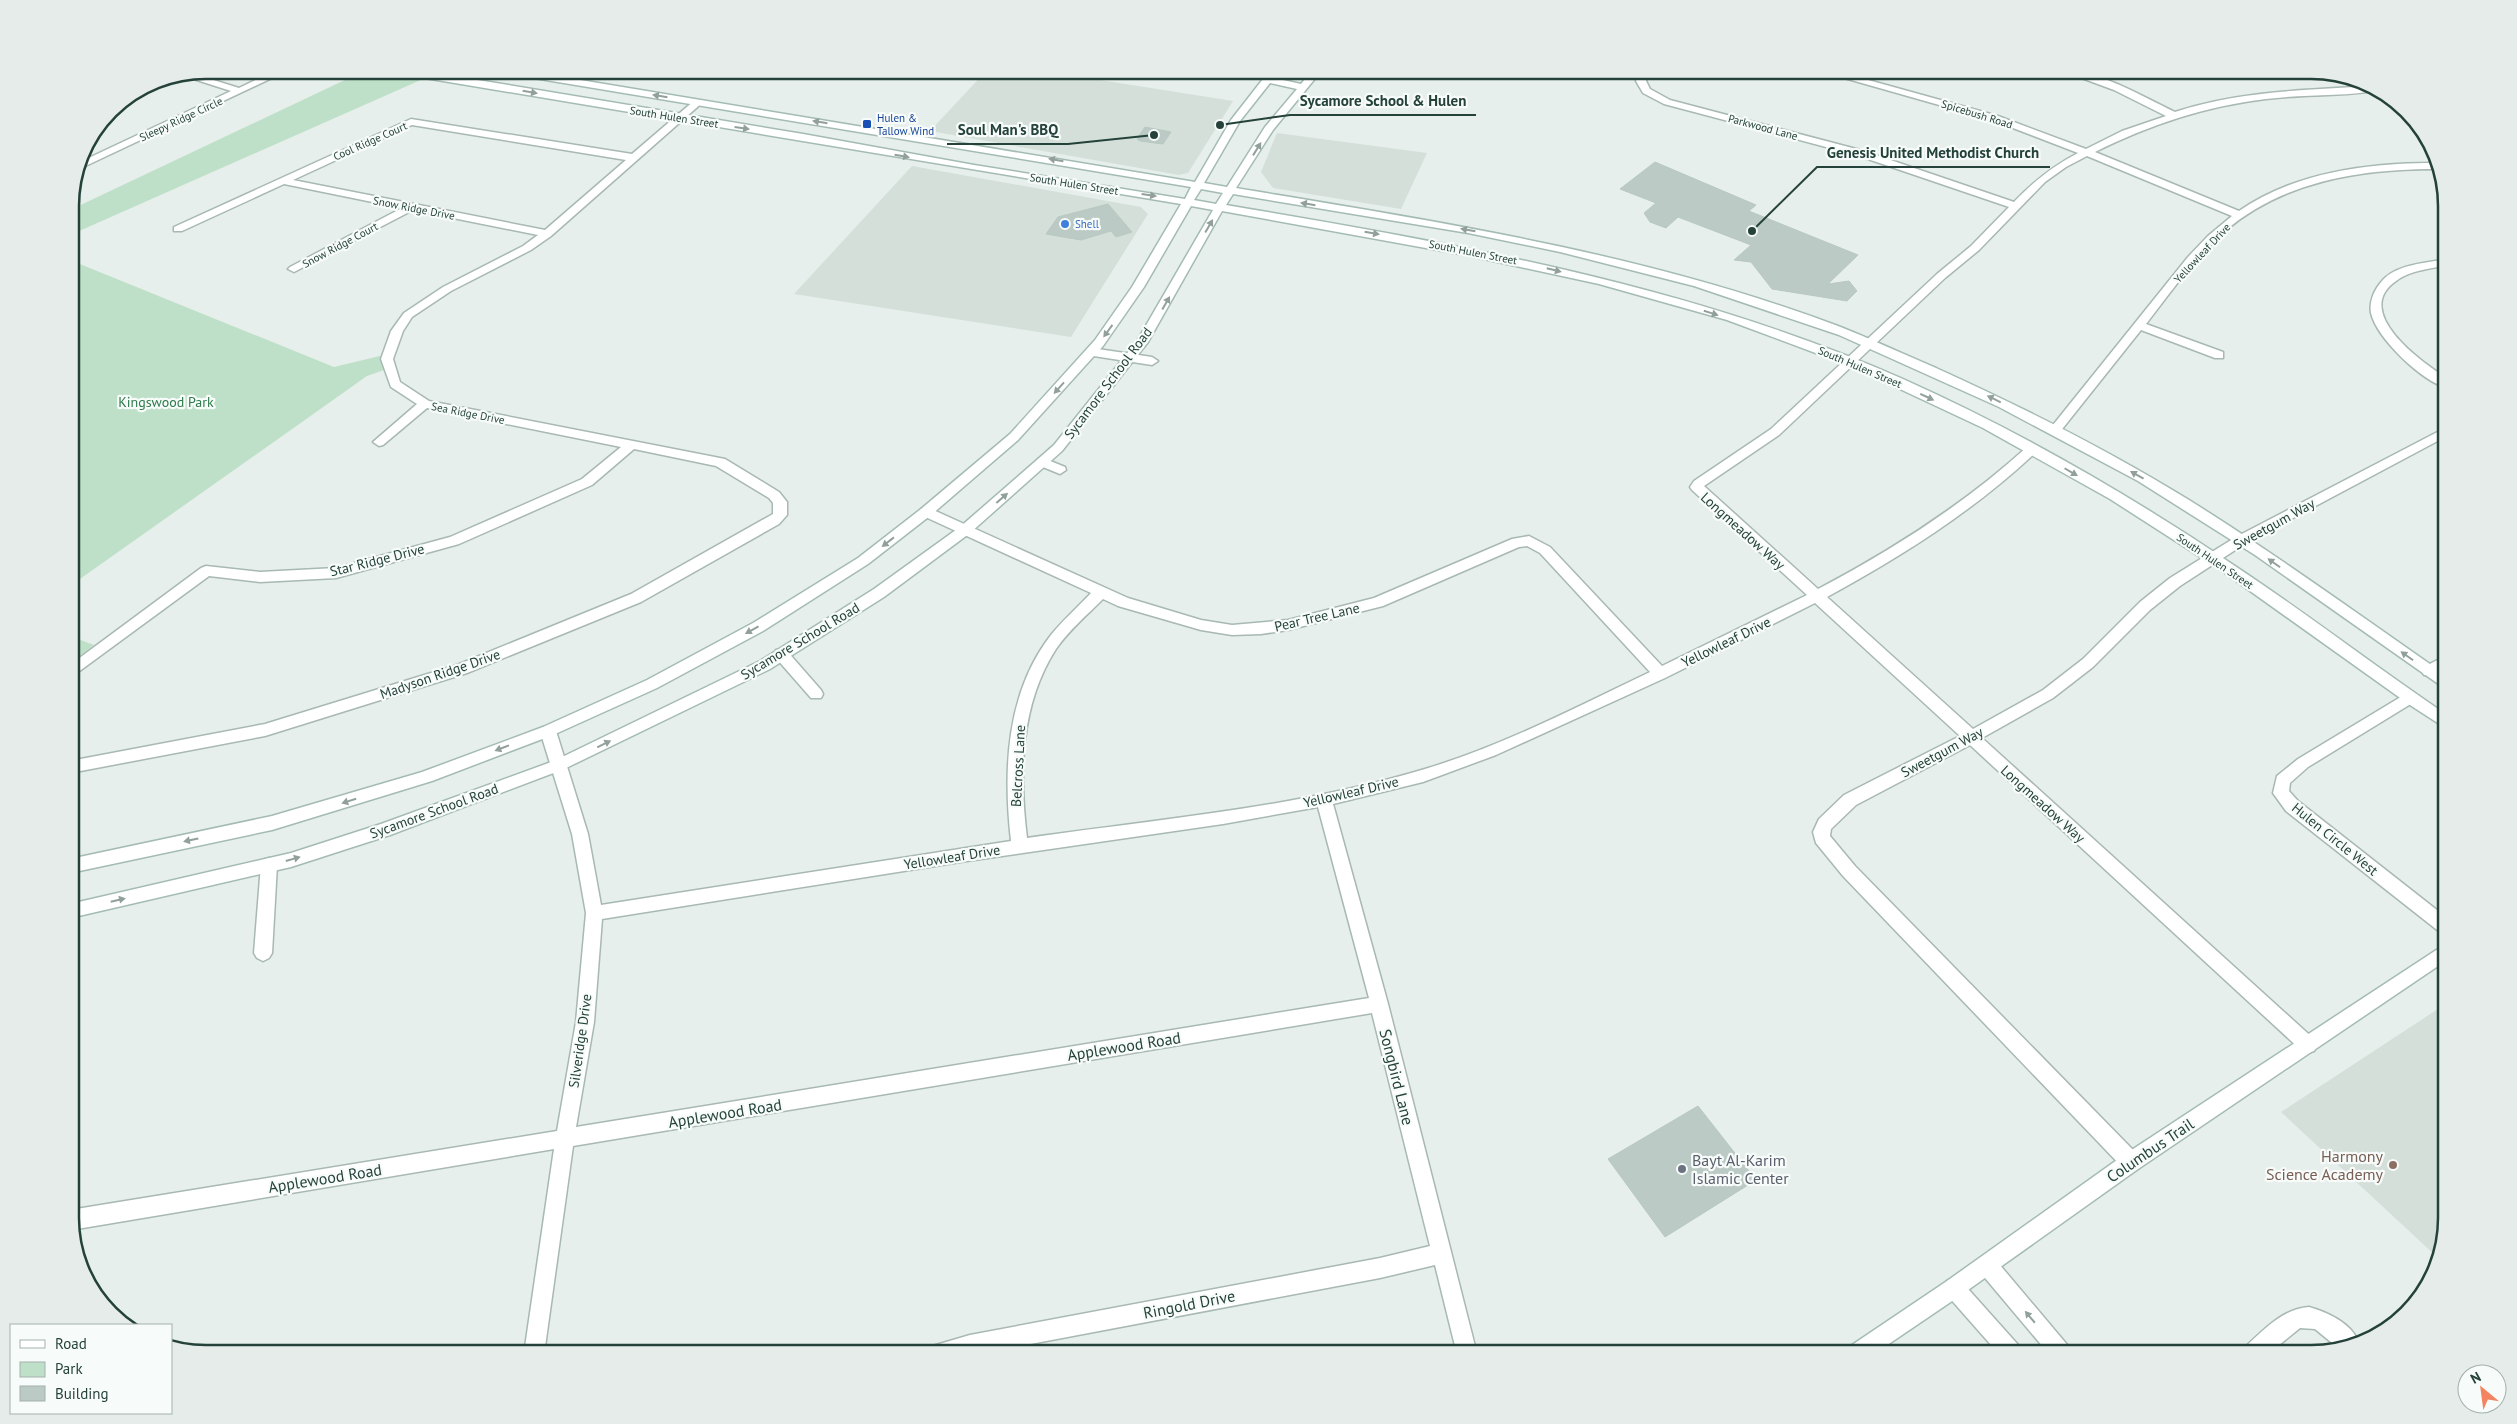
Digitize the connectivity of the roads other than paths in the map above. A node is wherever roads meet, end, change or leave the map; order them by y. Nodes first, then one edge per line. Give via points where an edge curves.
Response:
1 (201, 79) edge
2 (265, 79) edge
3 (447, 79) edge
4 (558, 79) edge
5 (1267, 79) joint
6 (1309, 79) edge
7 (1642, 79) edge
8 (1854, 79) edge
9 (2091, 79) edge
10 (1302, 87) junction
11 (2362, 89) edge
12 (240, 91) junction
13 (698, 102) junction
14 (2175, 116) junction
15 (680, 117) junction
16 (842, 125) junction
17 (822, 141) junction
18 (2085, 152) junction
19 (1013, 154) junction
20 (635, 158) junction
21 (87, 162) edge
22 (2432, 166) edge
23 (1000, 173) junction
24 (282, 181) junction
25 (1199, 185) junction
26 (1232, 190) junction
27 (1189, 201) junction
28 (1220, 206) junction
29 (2017, 206) junction
30 (412, 207) junction
31 (2240, 215) junction
32 (178, 229) dead end
33 (547, 234) junction
34 (1516, 239) junction
35 (1507, 258) junction
36 (2438, 264) edge
37 (294, 269) dead end
38 (2139, 325) junction
39 (1870, 344) junction
40 (1091, 352) junction
41 (2219, 355) dead end
42 (1130, 358) junction
43 (1152, 360) dead end
44 (1850, 361) junction
45 (2438, 377) edge
46 (425, 404) junction
47 (2055, 430) junction
48 (2438, 435) edge
49 (378, 442) dead end
50 (631, 445) junction
51 (2031, 450) junction
52 (1043, 462) junction
53 (1060, 470) dead end
54 (782, 509) joint
55 (926, 512) junction
56 (965, 530) junction
57 (2242, 540) junction
58 (2213, 558) junction
59 (1101, 592) junction
60 (1815, 597) junction
61 (781, 654) junction
62 (79, 665) edge
63 (2438, 665) edge
64 (2428, 671) junction
65 (1660, 674) junction
66 (2438, 678) edge
67 (816, 694) dead end
68 (2409, 698) junction
69 (2438, 717) edge
70 (548, 731) junction
71 (1969, 738) junction
72 (79, 765) edge
73 (559, 765) junction
74 (1324, 800) junction
75 (1020, 846) junction
76 (79, 864) edge
77 (269, 865) junction
78 (79, 909) edge
79 (594, 912) junction
80 (2438, 921) edge
81 (263, 953) dead end
82 (2438, 957) edge
83 (1379, 1004) junction
84 (2308, 1046) junction
85 (564, 1139) junction
86 (2131, 1162) junction
87 (79, 1219) edge
88 (1442, 1253) junction
89 (1987, 1265) junction
90 (1954, 1288) junction
91 (2346, 1340) edge
92 (535, 1345) edge
93 (970, 1345) edge
94 (1465, 1345) edge
95 (1869, 1345) edge
96 (2005, 1345) edge
97 (2054, 1345) edge
98 (2263, 1345) edge

1 - 12 street
2 - 12 street, Sleepy Ridge Circle
3 -> 15 street, South Hulen Street
13 -> 4 street, South Hulen Street
5 - 10 street
5 - 25 street via 1236,120
6 - 10 street, Sycamore School Road
7 - 29 street, Parkwood Lane via 1646,91 1667,102 1860,153
8 - 18 street, Spicebush Road via 1995,118
9 - 14 street
26 -> 10 street, Sycamore School Road via 1269,129
11 - 14 street, Longmeadow Way via 2266,96
12 - 21 street, Sleepy Ridge Circle
13 - 15 street, Sea Ridge Drive
16 -> 13 street, South Hulen Street
14 - 18 street, Longmeadow Way via 2126,132
15 -> 17 street, South Hulen Street
15 - 20 street, Sea Ridge Drive
16 - 17 street
16 - 19 street, South Hulen Street
17 -> 23 street, South Hulen Street
18 - 29 street, Longmeadow Way via 2041,180
18 - 31 street, Spicebush Road
19 - 23 street
25 -> 19 street, South Hulen Street
20 - 24 street, Cool Ridge Court via 411,122
20 - 33 street, Sea Ridge Drive
22 - 31 street, Yellowleaf Drive via 2379,169 2316,179 2277,194
23 -> 27 street, South Hulen Street
24 - 30 street, Snow Ridge Drive
24 - 32 street, Cool Ridge Court
25 - 26 street, South Hulen Street
25 - 27 street
26 - 28 street, Sycamore School Road
34 -> 26 street, South Hulen Street
27 - 28 street, South Hulen Street
27 -> 40 street via 1133,294
28 -> 35 street, South Hulen Street
42 -> 28 street, Sycamore School Road via 1148,334
29 - 39 street, Longmeadow Way
30 - 33 street, Snow Ridge Drive
30 - 37 street, Snow Ridge Court
31 - 38 street, Yellowleaf Drive via 2194,258
33 - 46 street, Sea Ridge Drive via 527,248 447,289 408,315 397,331 388,359 395,384
34 - 35 street
34 - 39 street, South Hulen Street via 1698,284
35 -> 44 street, South Hulen Street via 1686,305
36 - 45 street via 2400,274 2386,283 2378,299 2377,314 2395,345
38 - 41 street
38 - 47 street, Yellowleaf Drive
39 - 44 street, Longmeadow Way
47 -> 39 street, South Hulen Street via 1988,396
40 - 42 street
40 -> 55 street via 1014,437
42 - 43 street
42 - 52 street, Sycamore School Road via 1058,448
44 -> 51 street, South Hulen Street
44 - 60 street, Longmeadow Way via 1774,432 1700,481 1697,487
46 - 49 street
46 - 50 street, Sea Ridge Drive
57 -> 47 street, South Hulen Street via 2143,478
48 - 57 street, Sweetgum Way
50 - 54 street, Sea Ridge Drive via 720,462 774,495
50 - 62 street, Star Ridge Drive via 587,482 454,541 336,573 260,577 206,571
51 -> 58 street, South Hulen Street
51 - 60 street, Yellowleaf Drive via 2011,470 1934,527
52 - 53 street
56 -> 52 street, Sycamore School Road
54 - 72 street, Madyson Ridge Drive via 774,521 636,598 462,669 265,730
55 - 56 street, Pear Tree Lane
55 -> 70 street via 863,561 758,627 652,684
56 - 59 street, Pear Tree Lane
56 - 61 street, Sycamore School Road via 878,593
57 - 58 street, Sweetgum Way
64 -> 57 street, South Hulen Street
58 - 68 street, South Hulen Street
58 - 71 street, Sweetgum Way via 2145,606 2088,663 2048,694
59 - 65 street, Pear Tree Lane via 1122,602 1201,625 1232,630 1262,629 1378,602 1517,542 1529,541 1545,550
59 - 75 street, Belcross Lane via 1052,644 1025,699 1017,734 1014,807
60 - 65 street, Yellowleaf Drive
60 - 71 street, Longmeadow Way
61 - 67 street
73 -> 61 street, Sycamore School Road
63 - 64 street
64 - 66 street, South Hulen Street
65 - 74 street, Yellowleaf Drive via 1567,718 1426,775
68 - 69 street, South Hulen Street
68 - 80 street, Hulen Circle West via 2303,763 2283,780 2281,793 2292,806
70 - 73 street, Silveridge Drive
70 -> 76 street via 426,777 338,805 272,823
71 - 84 street, Longmeadow Way
71 - 86 street, Sweetgum Way via 1850,800 1825,824 1822,838 1850,871
77 -> 73 street, Sycamore School Road via 384,830
73 - 79 street, Silveridge Drive via 580,834
74 - 75 street, Yellowleaf Drive
74 - 83 street, Songbird Lane
75 - 79 street, Yellowleaf Drive
78 -> 77 street, Sycamore School Road
77 - 81 street
79 - 85 street, Silveridge Drive via 585,1022
82 - 84 street, Columbus Trail
83 - 85 street, Applewood Road
83 - 88 street, Songbird Lane
84 - 86 street, Columbus Trail
85 - 87 street, Applewood Road
85 - 92 street, Silveridge Drive
86 - 89 street, Columbus Trail
88 - 93 street, Ringold Drive via 1380,1268
88 - 94 street, Songbird Lane
89 - 90 street, Columbus Trail
97 -> 89 street
90 - 95 street, Columbus Trail
90 - 96 street
91 - 98 street via 2332,1326 2315,1317 2297,1317

